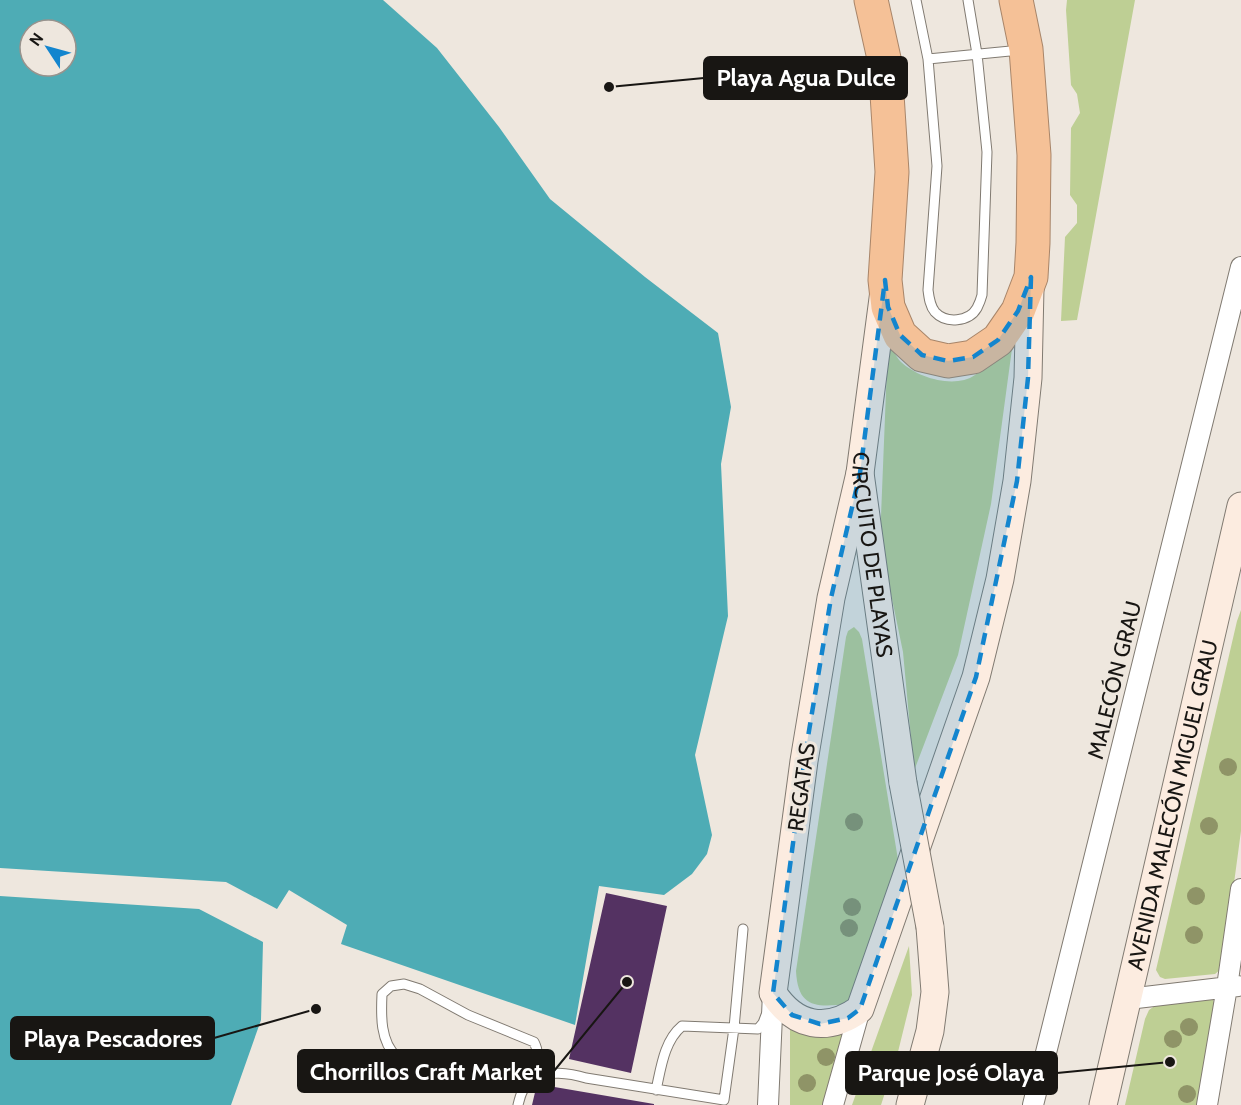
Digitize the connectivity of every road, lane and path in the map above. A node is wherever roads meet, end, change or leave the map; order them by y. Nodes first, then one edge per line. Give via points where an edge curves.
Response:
1 (871, 0) edge
2 (916, 0) edge
3 (968, 0) edge
4 (1016, 0) edge
5 (1026, 49) junction
6 (977, 54) junction
7 (927, 59) junction
8 (1241, 267) edge
9 (1031, 277) junction
10 (885, 280) junction
11 (860, 473) junction
12 (1241, 506) edge
13 (1232, 578) edge
14 (1241, 889) edge
15 (744, 929) dead end
16 (1234, 987) edge
17 (773, 993) junction
18 (1128, 999) junction
19 (860, 1009) junction
20 (734, 1028) junction
21 (531, 1079) junction
22 (656, 1090) junction
23 (518, 1105) edge
24 (768, 1105) edge
25 (833, 1105) edge
26 (910, 1105) edge
27 (1033, 1105) edge
28 (1103, 1105) edge
29 (1207, 1105) edge

1 - 10 highway, CIRCUITO DE PLAYAS via 885,63 892,172
2 - 7 lane
3 - 6 lane
4 - 5 highway
5 - 6 lane
5 - 9 highway via 1034,155
6 - 7 lane
6 - 7 lane via 987,152 982,295 976,310 963,320 949,320 936,314 929,302 937,166
8 - 27 street, MALECÓN GRAU
9 - 10 highway via 1018,311 998,340 974,357 948,362 922,355 900,335 888,307
9 - 19 main road via 1028,378 1017,481 1000,579 976,677
10 - 11 main road, CIRCUITO DE PLAYAS
11 - 17 main road, REGATAS via 827,622
11 - 26 main road, CIRCUITO DE PLAYAS, bridge via 903,783 930,927 934,1002
12 - 13 main road, AVENIDA MALECÓN MIGUEL GRAU
13 - 18 main road, AVENIDA MALECÓN MIGUEL GRAU
14 - 16 street
15 - 20 lane
16 - 18 street
16 - 29 street
17 - 19 main road via 792,1015 805,1022 834,1023
17 - 20 lane via 758,1029
17 - 24 street, REGATAS
18 - 28 main road, AVENIDA MALECÓN MIGUEL GRAU
19 - 25 street
20 - 22 lane via 682,1026 670,1041
20 - 22 lane via 724,1101
21 - 21 lane via 538,1060 534,1042 412,986 391,986 382,994 382,1029 397,1057 506,1080
21 - 22 lane via 571,1074
21 - 23 lane

